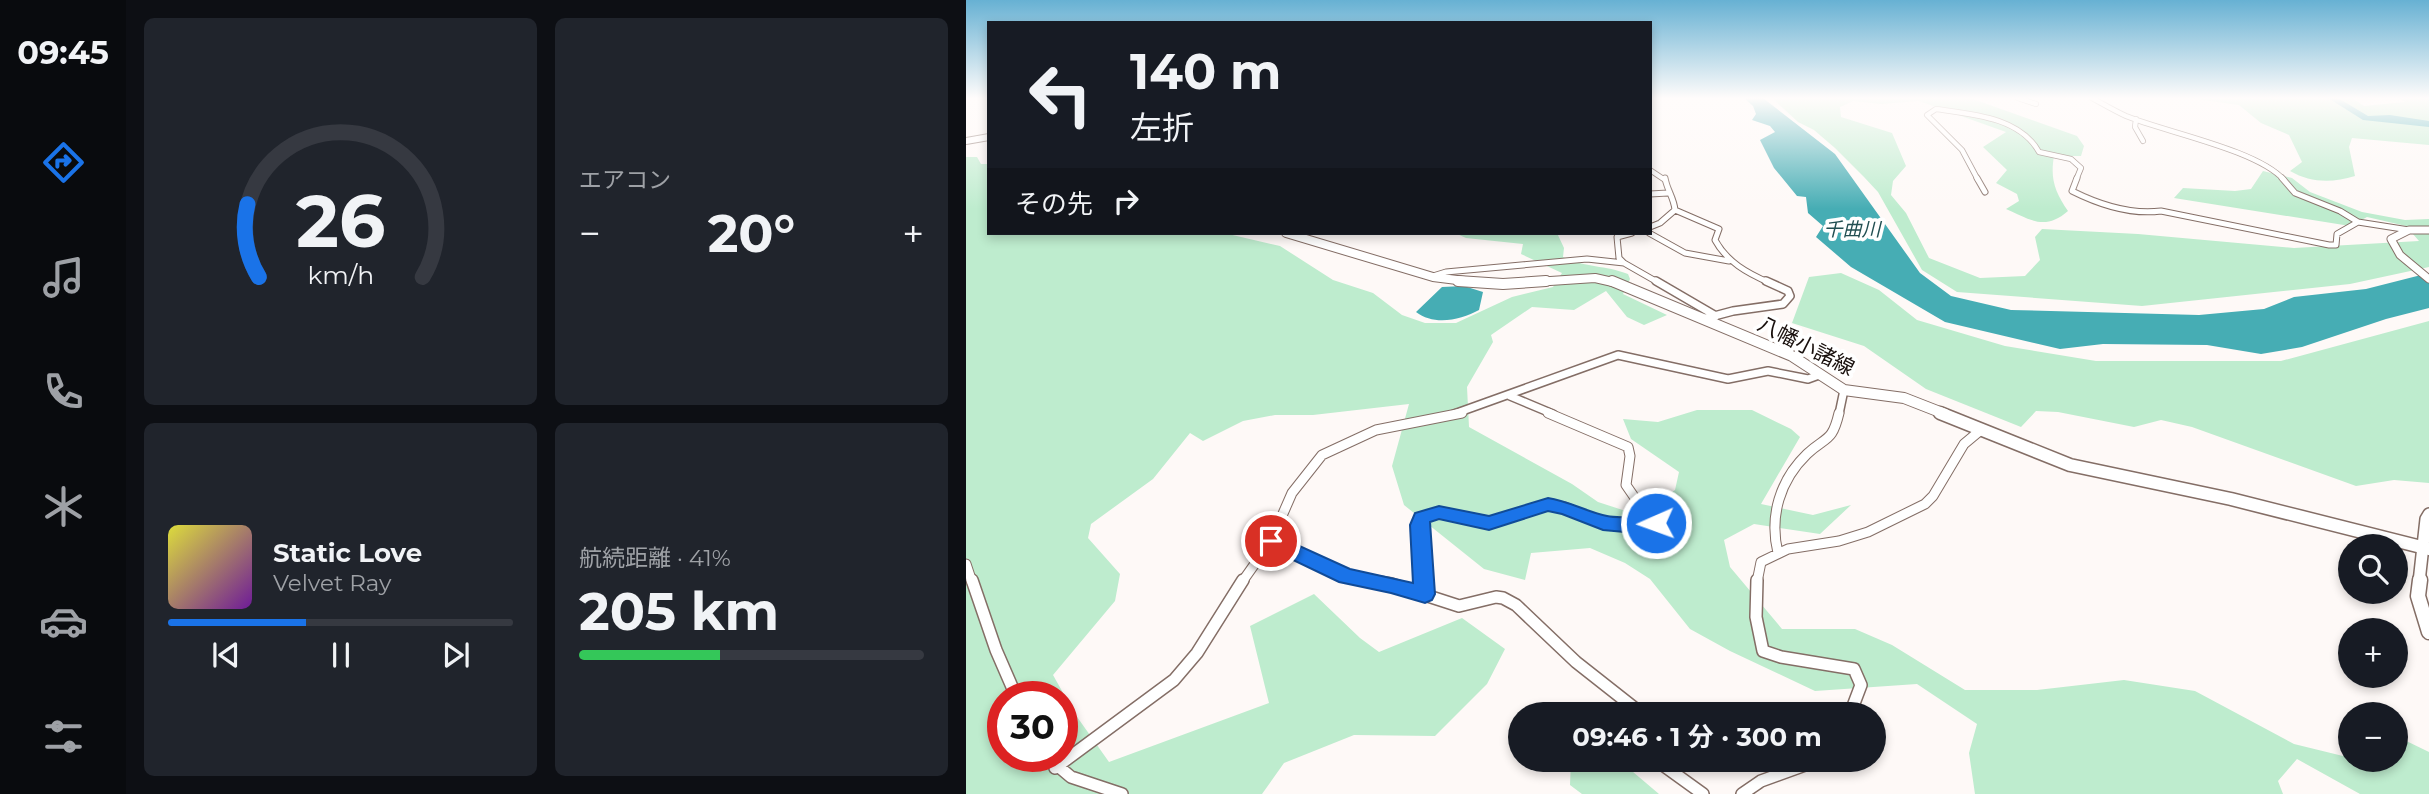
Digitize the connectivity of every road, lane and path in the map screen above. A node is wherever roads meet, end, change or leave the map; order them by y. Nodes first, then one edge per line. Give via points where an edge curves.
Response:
1 (1947, 135) edge
2 (2020, 135) edge
3 (2140, 135) edge
4 (2182, 135) edge
5 (987, 137) edge
6 (966, 141) edge
7 (2143, 141) dead end
8 (1652, 171) edge
9 (1985, 192) dead end
10 (1668, 193) junction
11 (1652, 194) edge
12 (1675, 210) junction
13 (2358, 222) junction
14 (1652, 226) edge
15 (2409, 230) junction
16 (2429, 230) edge
17 (1293, 235) edge
18 (1624, 235) edge
19 (1652, 235) edge
20 (1729, 261) junction
21 (1624, 263) junction
22 (1433, 276) junction
23 (2429, 279) edge
24 (1716, 316) junction
25 (1703, 319) junction
26 (1819, 375) junction
27 (1844, 390) junction
28 (1510, 396) junction
29 (1982, 429) junction
30 (2429, 514) edge
31 (1271, 541) junction
32 (2426, 548) edge
33 (1777, 554) junction
34 (966, 564) edge
35 (1425, 594) junction
36 (2429, 632) edge
37 (1009, 681) edge
38 (1627, 702) edge
39 (1855, 702) edge
40 (1078, 751) edge
41 (1062, 772) edge
42 (1673, 772) edge
43 (1786, 772) edge
44 (1122, 794) edge
45 (1703, 794) edge
46 (1742, 794) edge

1 - 9 street via 1962,150
2 - 13 street via 2033,141 2039,152 2071,159 2081,167 2072,191 2130,212 2161,211 2329,245 2336,245 2337,234
3 - 7 street
4 - 13 street via 2254,160 2278,173 2295,193
5 - 6 main road
8 - 10 street via 1665,178
10 - 11 street
10 - 12 street
12 - 14 street
12 - 20 street via 1717,227 1715,240
13 - 15 street
15 - 16 street
15 - 23 street via 2394,236 2392,243
17 - 22 main road, 八幡小諸線
18 - 21 street via 1617,237 1619,258
19 - 20 street via 1685,253
20 - 24 street via 1790,296 1783,304
21 - 22 street via 1587,259
21 - 24 street
22 - 25 main road, 八幡小諸線 via 1481,284 1603,280
24 - 25 street
25 - 26 main road, 八幡小諸線 via 1792,356
26 - 27 main road, 八幡小諸線
26 - 28 street via 1808,379 1768,371 1728,379 1618,355
27 - 29 main road, 八幡小諸線 via 1904,398
27 - 33 street via 1833,433 1808,453 1774,508 1772,536
28 - 31 street via 1461,413 1376,430 1322,455 1292,494
28 - 35 street via 1628,447 1632,455 1626,487 1657,518 1656,523 1603,523 1548,505 1489,523 1439,513 1422,518
29 - 32 main road, 八幡小諸線 via 2070,465
29 - 33 street via 1964,444 1925,503 1868,533
30 - 32 street
31 - 35 street via 1346,577
31 - 40 street via 1174,680
32 - 36 street via 2418,596
33 - 39 street via 1761,562 1754,591 1763,651 1854,669 1863,682
34 - 37 street
35 - 38 street via 1459,606 1503,598
41 - 44 street
42 - 45 street
43 - 46 street

